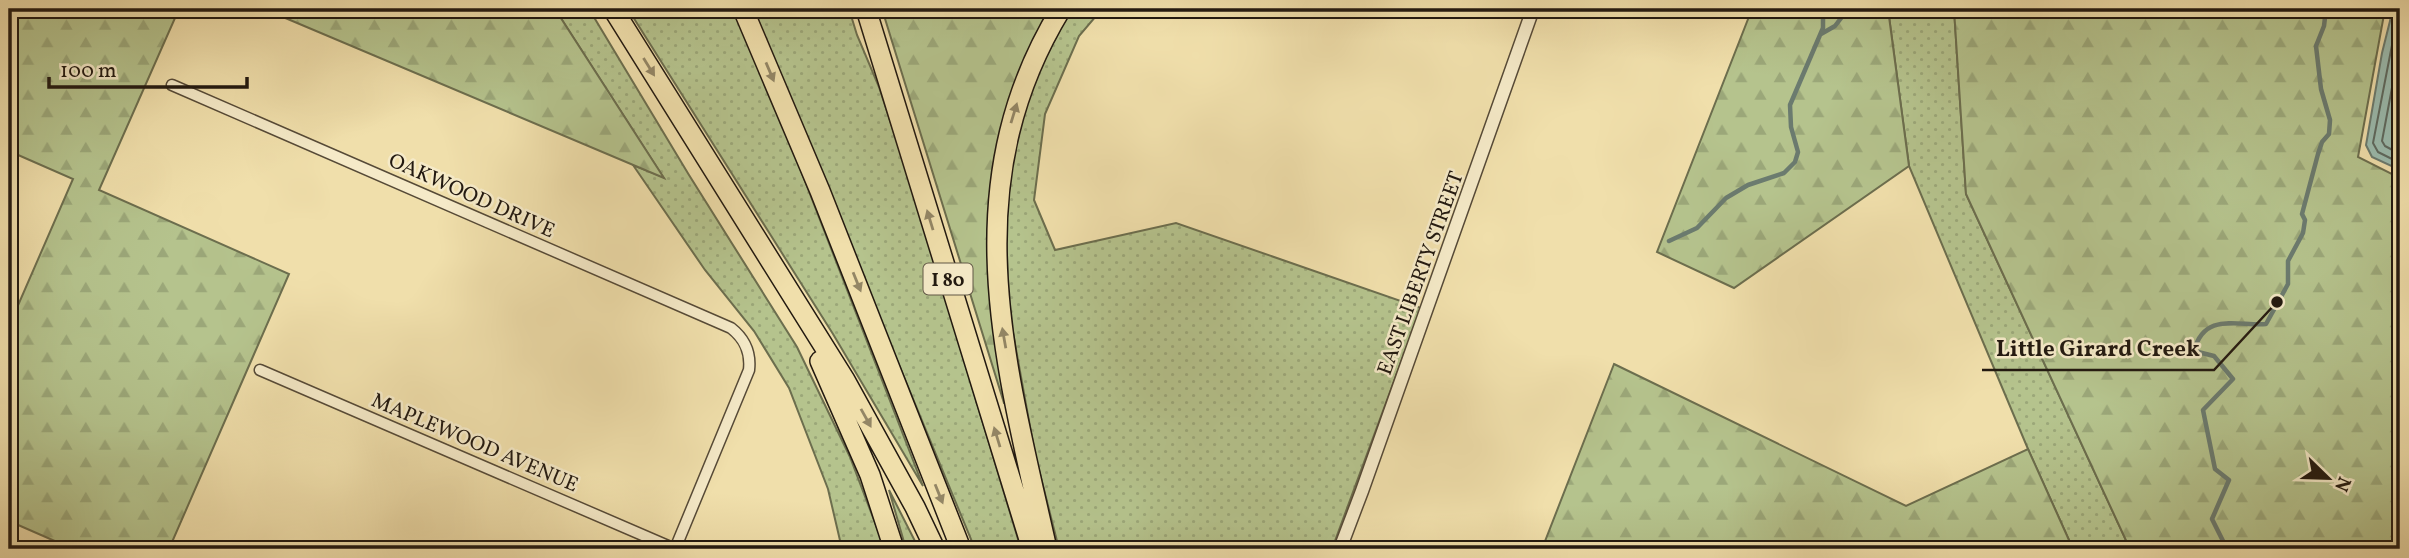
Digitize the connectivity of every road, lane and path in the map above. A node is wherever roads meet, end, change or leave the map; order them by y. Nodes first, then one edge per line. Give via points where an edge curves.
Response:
1 (613, 9) edge
2 (743, 9) edge
3 (866, 9) edge
4 (1060, 9) edge
5 (1534, 9) edge
6 (172, 85) dead end
7 (702, 151) junction
8 (260, 370) dead end
9 (675, 549) edge
10 (894, 549) edge
11 (935, 549) edge
12 (961, 549) edge
13 (1032, 549) edge
14 (1047, 549) edge
15 (1340, 549) edge

1 -> 7 highway
2 -> 12 highway via 826,204
13 -> 3 highway, I 80
14 -> 4 highway via 1015,405 995,231 999,181 1012,119 1024,81
5 - 15 street, EAST LIBERTY STREET
6 - 9 street, OAKWOOD DRIVE via 740,335 750,362 746,380
7 - 10 highway via 713,191 824,368 870,475
7 -> 11 highway via 845,380
8 - 9 street, MAPLEWOOD AVENUE

